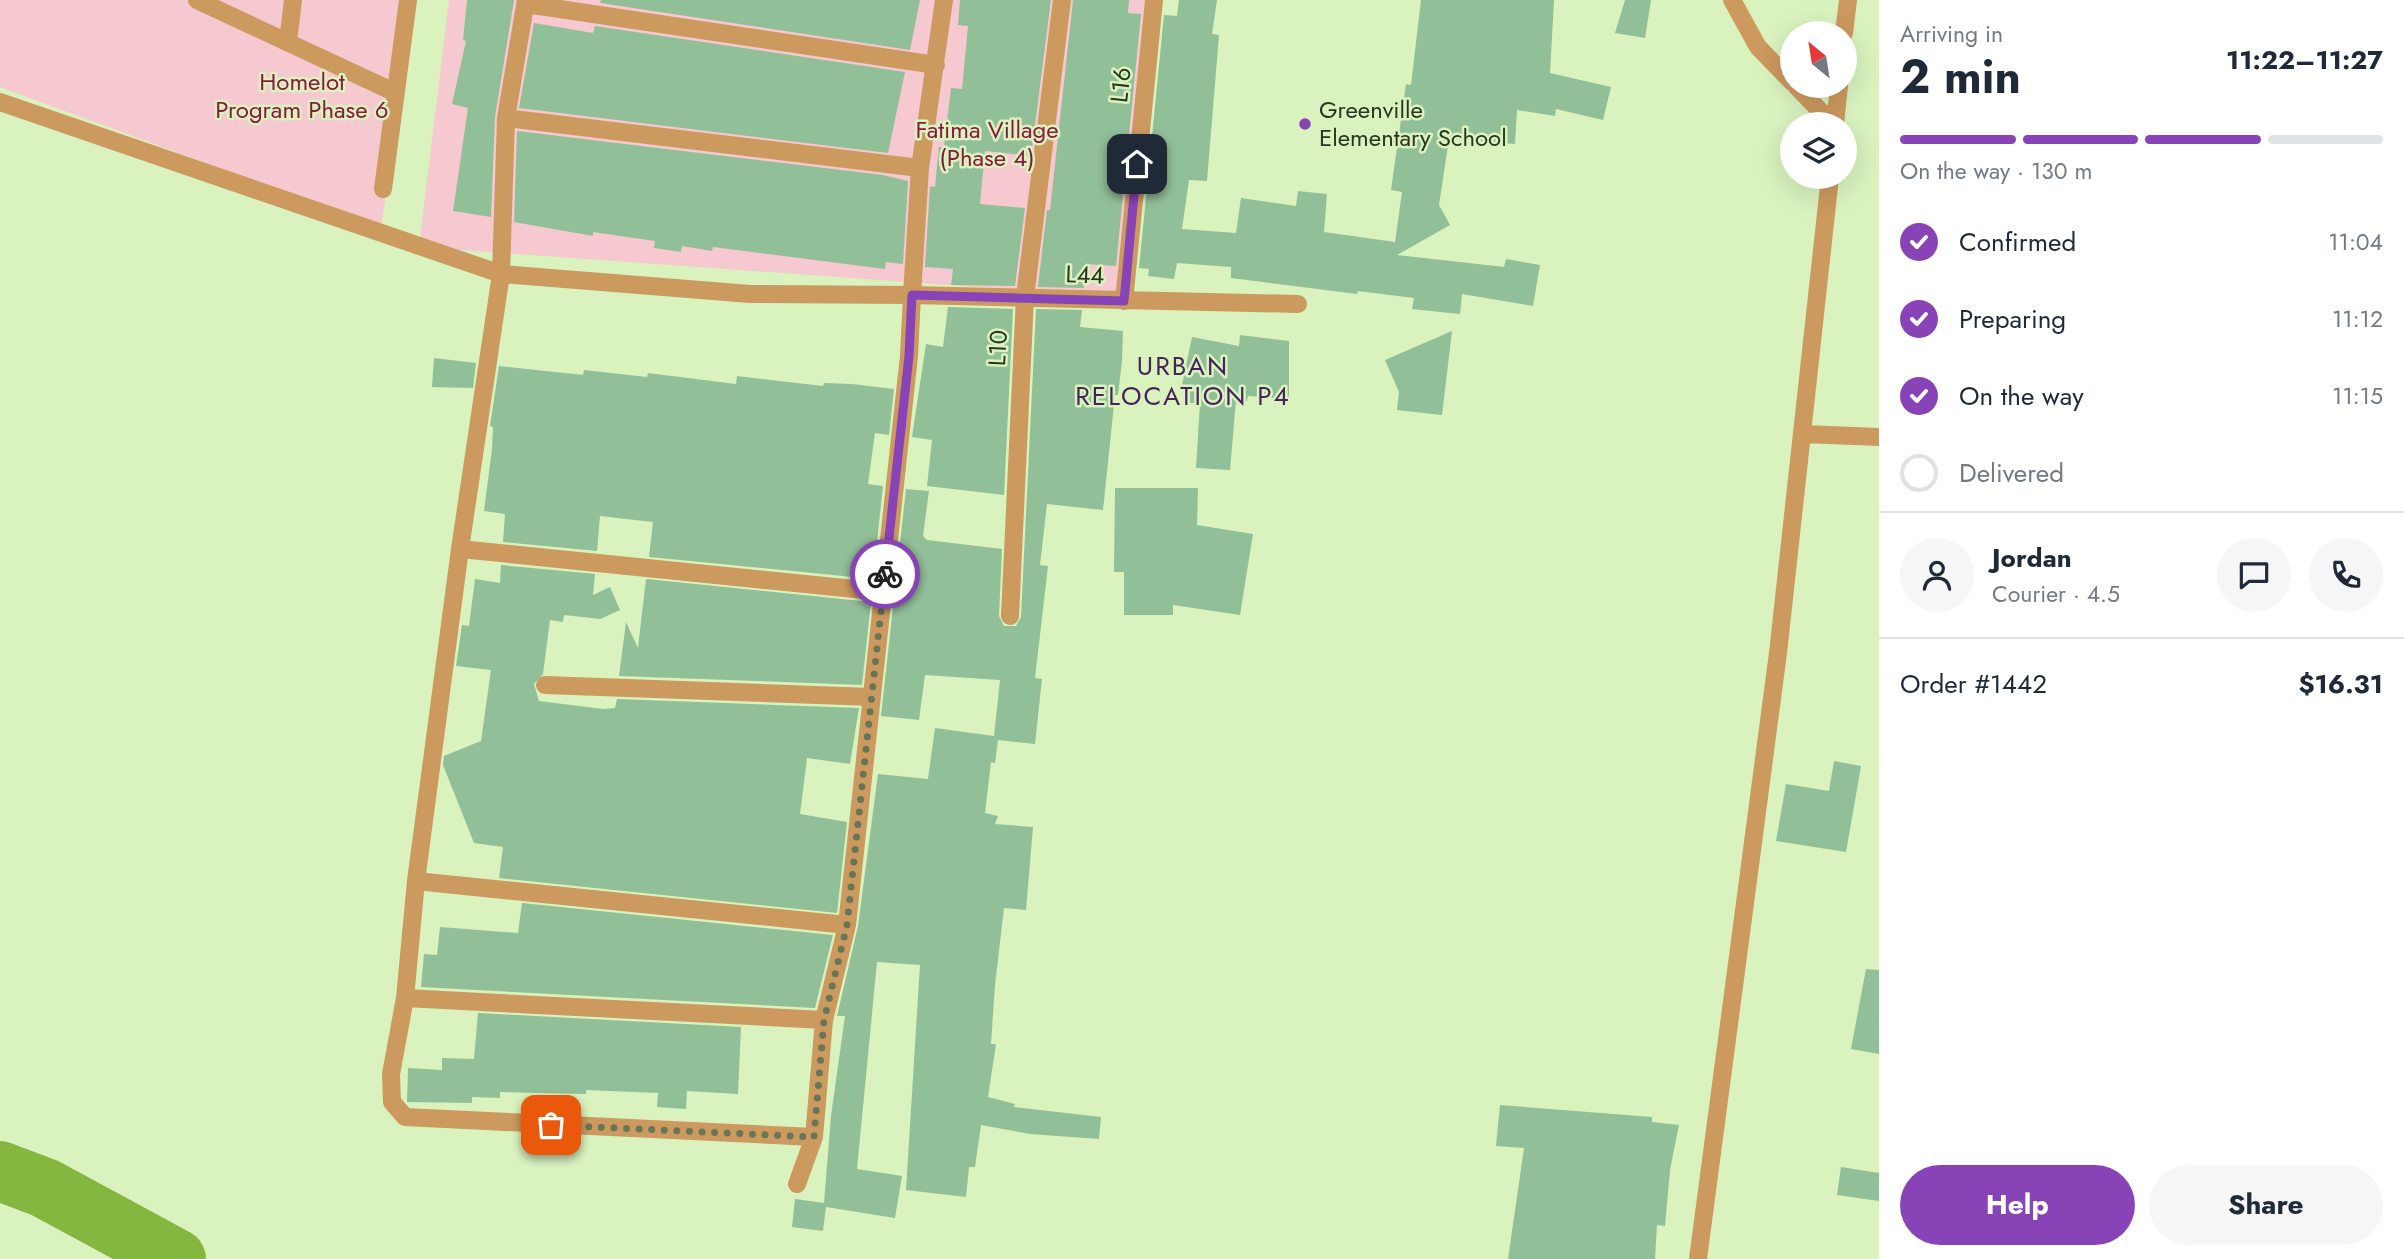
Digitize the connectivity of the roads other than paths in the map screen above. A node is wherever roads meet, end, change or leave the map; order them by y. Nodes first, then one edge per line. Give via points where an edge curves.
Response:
1 (197, 0) edge
2 (293, 0) edge
3 (408, 0) edge
4 (944, 0) edge
5 (1062, 0) edge
6 (1154, 0) edge
7 (1732, 0) edge
8 (1848, 0) edge
9 (526, 2) edge
10 (1845, 21) edge
11 (288, 42) junction
12 (936, 65) junction
13 (1780, 70) edge
14 (394, 92) junction
15 (1808, 98) edge
16 (0, 102) edge
17 (1822, 112) edge
18 (506, 118) junction
19 (920, 168) junction
20 (383, 189) dead end
21 (1829, 189) edge
22 (501, 274) junction
23 (912, 295) junction
24 (1025, 298) junction
25 (1124, 301) junction
26 (1298, 304) dead end
27 (1804, 434) junction
28 (1879, 437) edge
29 (460, 549) junction
30 (884, 592) junction
31 (1010, 616) dead end
32 (545, 685) dead end
33 (872, 697) junction
34 (416, 881) junction
35 (847, 925) junction
36 (405, 998) junction
37 (824, 1020) junction
38 (814, 1137) junction
39 (797, 1184) dead end
40 (1698, 1259) edge

1 - 11 street
2 - 11 street
3 - 14 street
4 - 12 street
5 - 24 street, L10
6 - 25 street, L16
7 - 13 street via 1758,47
8 - 10 street
9 - 12 street
9 - 18 street
11 - 14 street
12 - 19 street
14 - 20 street
15 - 17 street
16 - 22 street, L44
18 - 19 street
18 - 22 street
19 - 23 street
21 - 27 street
22 - 23 street, L44 via 750,294
22 - 29 street
23 - 24 street, L44
23 - 30 street
24 - 25 street, L44
24 - 31 street, L10
25 - 26 street, L44
27 - 28 street
27 - 40 street
29 - 30 street
29 - 34 street
30 - 33 street
32 - 33 street
33 - 35 street
34 - 35 street
34 - 36 street
35 - 37 street
36 - 37 street
36 - 38 street via 391,1074 392,1102 405,1117
37 - 38 street
38 - 39 street

